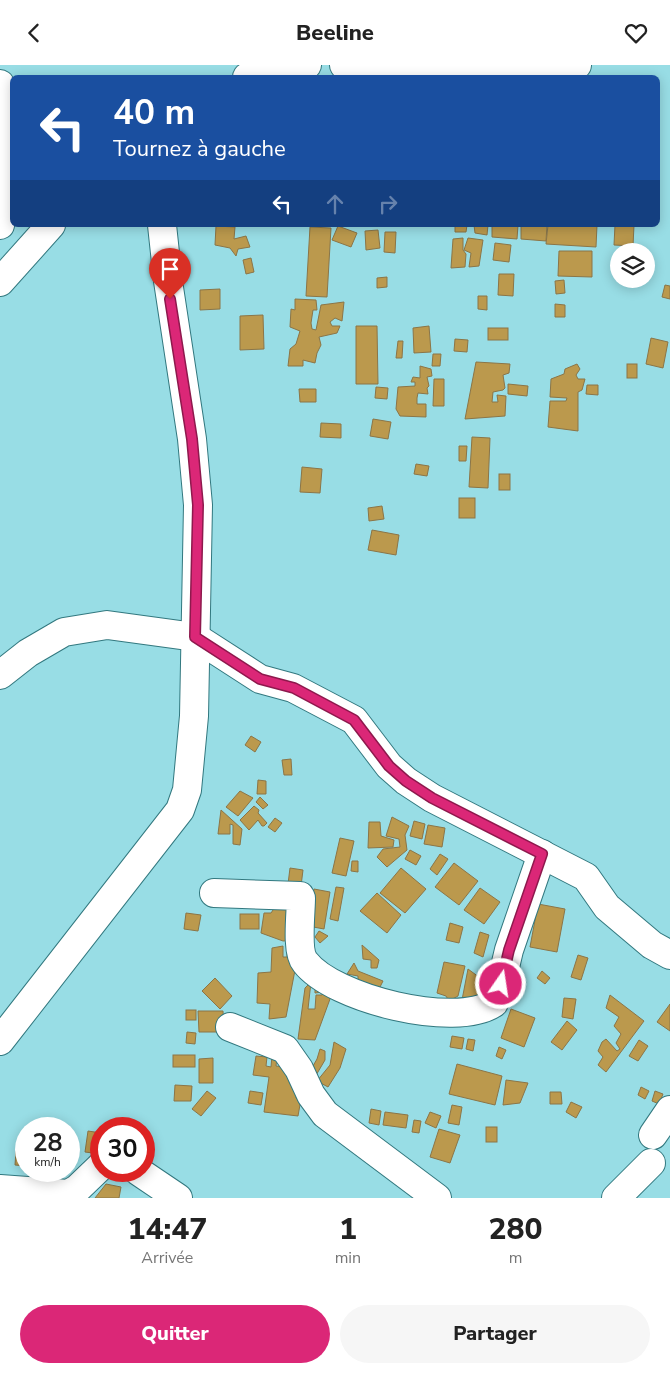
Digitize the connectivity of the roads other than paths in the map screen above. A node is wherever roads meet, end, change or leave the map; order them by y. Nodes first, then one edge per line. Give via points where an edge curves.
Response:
1 (307, 65) edge
2 (344, 65) edge
3 (577, 65) edge
4 (257, 75) edge
5 (387, 75) edge
6 (387, 75) edge
7 (450, 75) edge
8 (480, 75) edge
9 (0, 84) edge
10 (0, 225) edge
11 (49, 227) edge
12 (162, 227) edge
13 (0, 281) edge
14 (195, 637) junction
15 (0, 675) edge
16 (542, 854) junction
17 (214, 893) dead end
18 (670, 955) edge
19 (230, 1027) dead end
20 (0, 1041) edge
21 (670, 1110) edge
22 (653, 1135) dead end
23 (651, 1163) dead end
24 (90, 1177) edge
25 (154, 1182) edge
26 (0, 1189) edge
27 (178, 1198) edge
28 (438, 1198) edge
29 (616, 1198) edge

1 - 4 street
2 - 5 street
3 - 8 street via 569,72 518,68
6 - 7 street via 421,72
9 - 10 street via 9,145
11 - 13 street
12 - 14 street via 198,505
14 - 15 street via 107,625 64,632 28,653
14 - 16 street via 260,679 294,688 354,720 389,766 406,781 432,798
14 - 20 street via 194,716 187,791 180,810
16 - 17 street via 494,1003 478,1010 451,1012 404,1008 352,993 329,981 306,963 301,951 300,897
16 - 18 street via 586,877 607,907 652,945
19 - 28 street via 285,1049 325,1114
21 - 22 street
23 - 29 street
24 - 26 street via 68,1194
25 - 27 street

